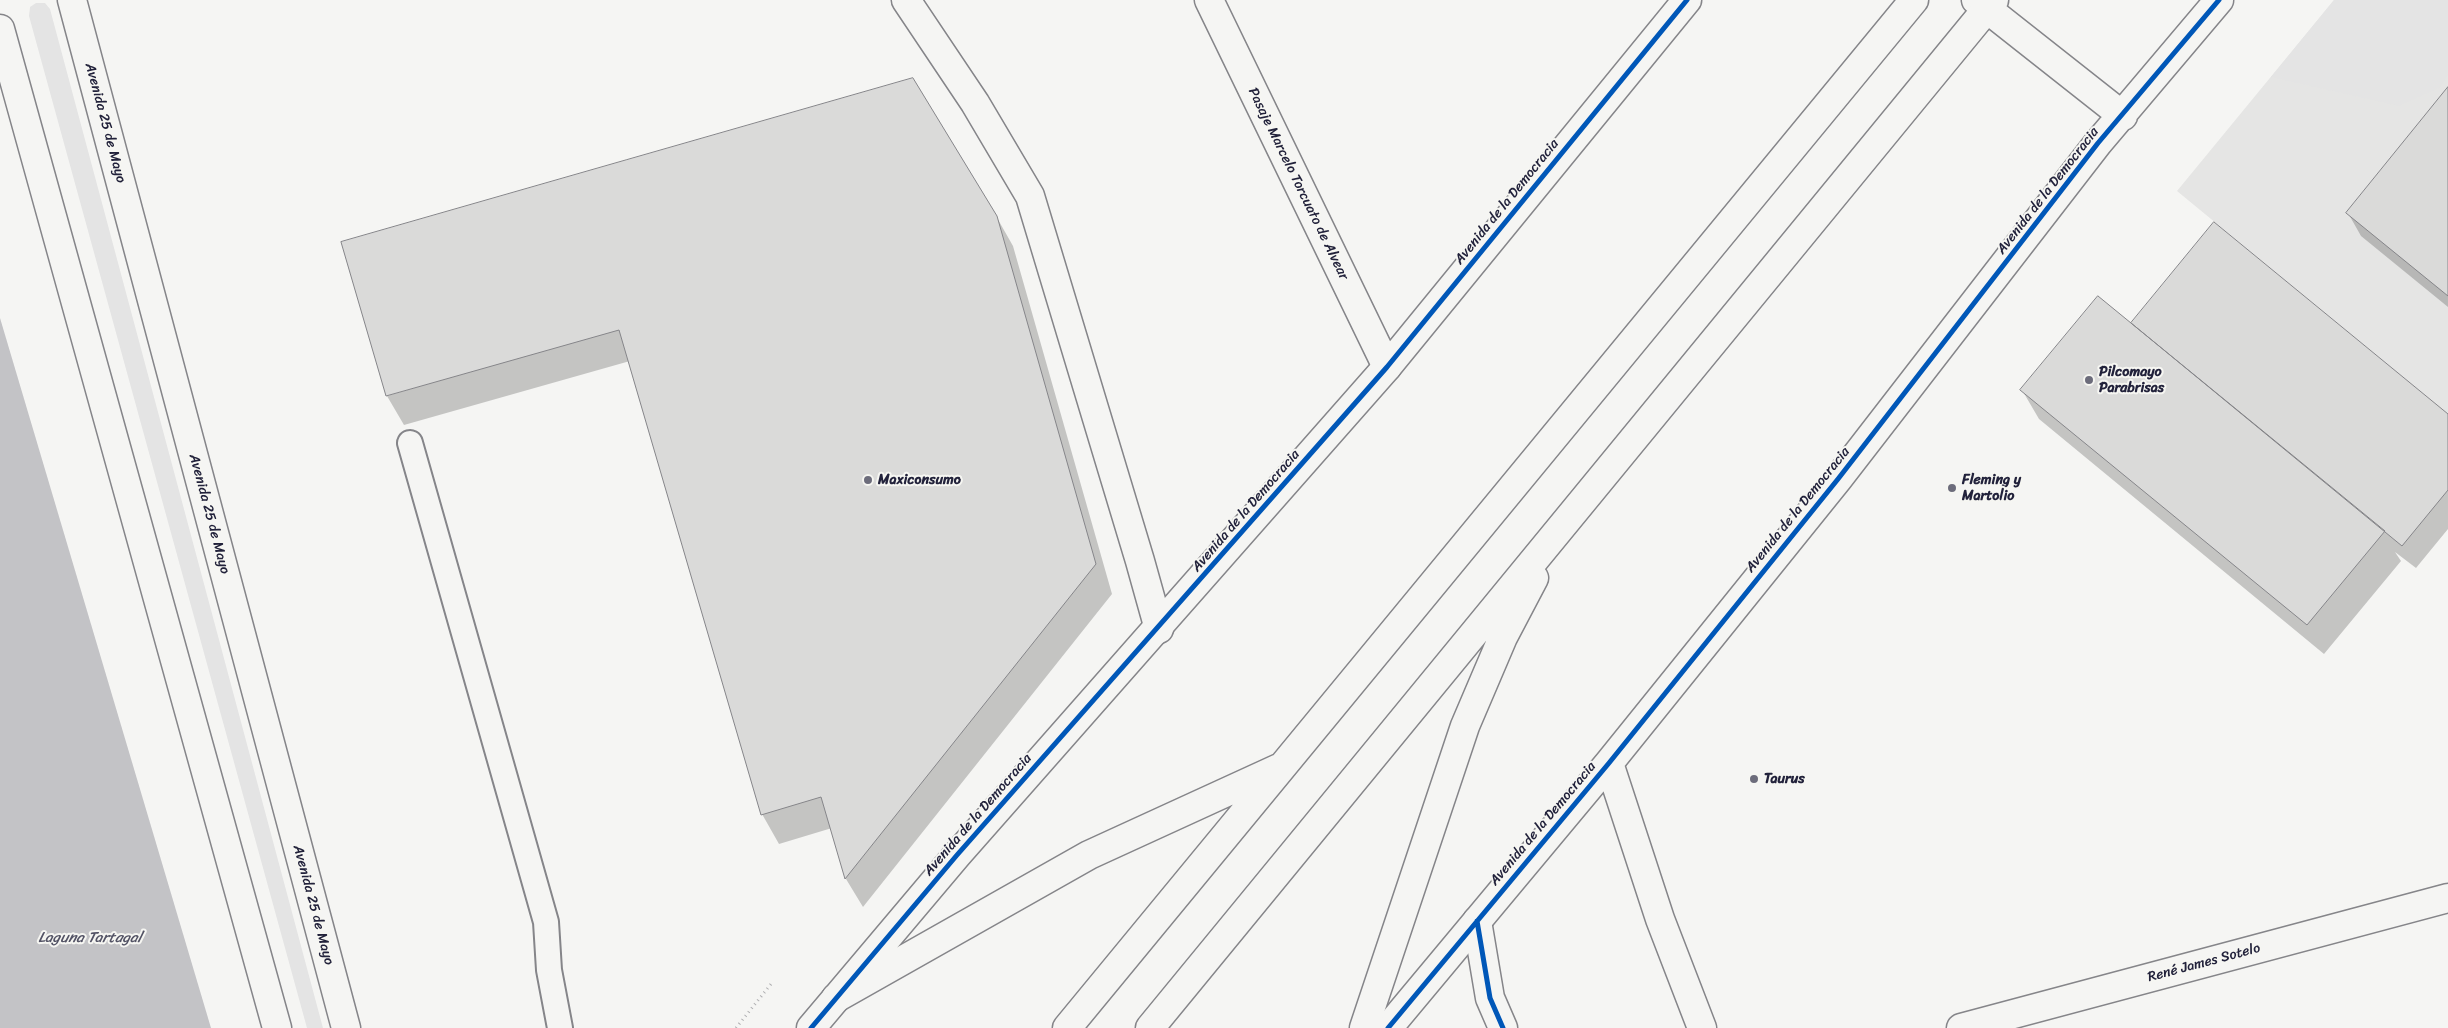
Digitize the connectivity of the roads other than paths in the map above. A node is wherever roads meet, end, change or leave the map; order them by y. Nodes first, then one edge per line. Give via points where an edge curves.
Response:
1 (72, 0) edge
2 (906, 0) edge
3 (1209, 0) edge
4 (1687, 0) edge
5 (1914, 0) edge
6 (2219, 0) edge
7 (1986, 3) edge
8 (0, 29) edge
9 (2122, 116) junction
10 (1387, 367) junction
11 (410, 443) dead end
12 (1563, 524) junction
13 (1158, 628) junction
14 (1609, 764) junction
15 (1284, 766) junction
16 (2448, 898) edge
17 (1476, 921) junction
18 (836, 998) junction
19 (2002, 1023) edge
20 (277, 1028) edge
21 (346, 1028) edge
22 (560, 1028) edge
23 (811, 1028) edge
24 (1067, 1028) edge
25 (1150, 1028) edge
26 (1364, 1028) edge
27 (1388, 1028) edge
28 (1503, 1028) edge
29 (1702, 1028) edge
30 (1960, 1028) edge

1 - 21 main road, Avenida 25 de Mayo
2 - 13 main road via 975,103 1030,196
3 - 10 main road, Pasaje Marcelo Torcuato de Alvear
4 - 10 main road, Avenida de la Democracia
5 - 15 main road
6 - 9 main road, Avenida de la Democracia
7 - 9 main road
7 - 12 main road
8 - 20 main road
9 - 14 main road, Avenida de la Democracia via 1838,479
10 - 13 main road, Avenida de la Democracia
11 - 22 lane via 546,922 549,970
12 - 25 main road
12 - 26 main road via 1503,637 1465,726
13 - 18 main road, Avenida de la Democracia via 956,855
14 - 17 main road, Avenida de la Democracia
14 - 29 main road via 1660,919
15 - 18 main road via 1088,856
15 - 24 main road
16 - 19 main road, René James Sotelo
17 - 27 main road, Avenida de la Democracia
17 - 28 main road via 1490,998
18 - 23 main road, Avenida de la Democracia
19 - 30 main road, René James Sotelo

